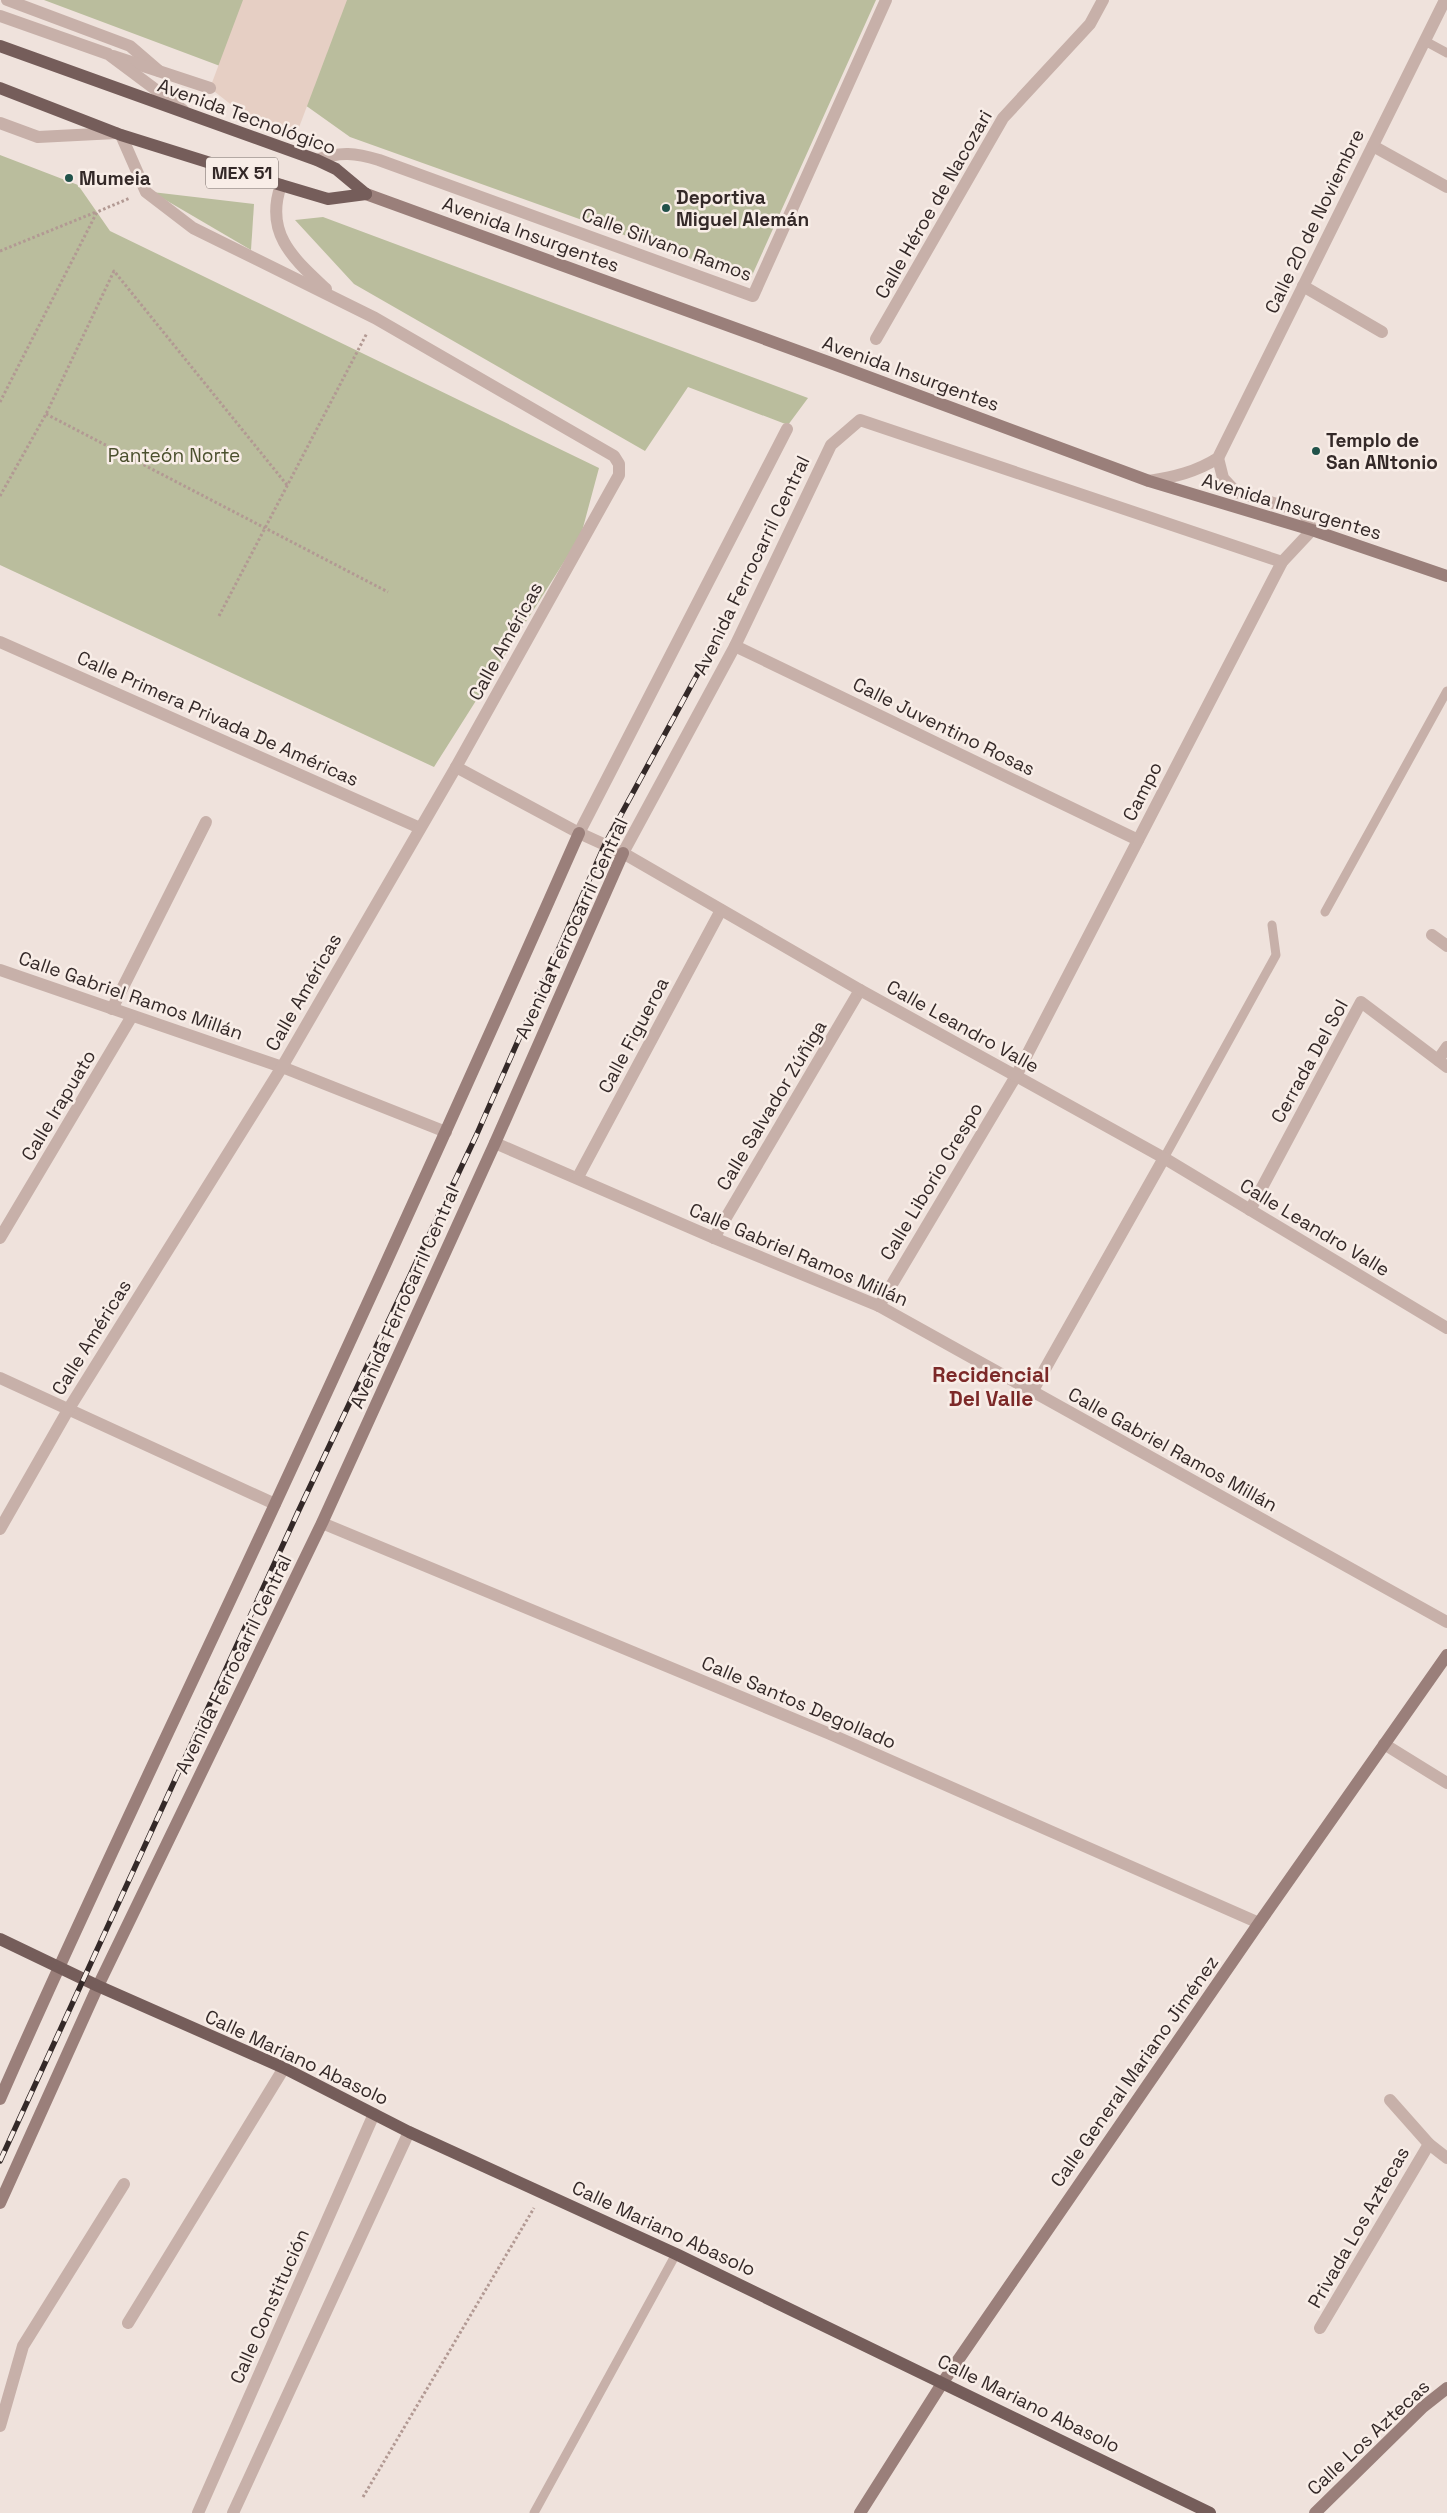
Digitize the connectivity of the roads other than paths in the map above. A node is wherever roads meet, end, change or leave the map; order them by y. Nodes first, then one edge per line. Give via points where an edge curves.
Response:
1 (7, 0) edge
2 (886, 0) edge
3 (1103, 0) edge
4 (1445, 0) edge
5 (0, 16) edge
6 (1425, 41) junction
7 (0, 46) edge
8 (1447, 53) edge
9 (108, 54) junction
10 (159, 71) junction
11 (0, 88) edge
12 (210, 88) dead end
13 (187, 113) junction
14 (0, 123) edge
15 (118, 134) junction
16 (1373, 146) junction
17 (317, 160) junction
18 (281, 185) junction
19 (1447, 187) edge
20 (366, 194) junction
21 (1303, 286) junction
22 (337, 300) junction
23 (1382, 332) dead end
24 (876, 339) dead end
25 (787, 429) dead end
26 (1218, 458) junction
27 (1149, 481) junction
28 (1312, 530) junction
29 (1282, 562) junction
30 (1447, 576) edge
31 (0, 642) edge
32 (734, 646) junction
33 (1447, 691) edge
34 (456, 767) junction
35 (206, 822) dead end
36 (420, 828) junction
37 (579, 833) junction
38 (1138, 840) junction
39 (623, 853) junction
40 (721, 910) junction
41 (1325, 912) dead end
42 (1272, 925) dead end
43 (1432, 935) dead end
44 (1447, 946) edge
45 (0, 970) edge
46 (860, 990) junction
47 (112, 1009) junction
48 (132, 1016) junction
49 (1447, 1047) edge
50 (1443, 1064) edge
51 (282, 1067) junction
52 (1016, 1076) junction
53 (446, 1132) junction
54 (495, 1143) junction
55 (1164, 1158) junction
56 (578, 1177) junction
57 (1250, 1210) junction
58 (0, 1238) edge
59 (714, 1238) junction
60 (879, 1306) junction
61 (1447, 1328) edge
62 (0, 1378) edge
63 (1032, 1392) junction
64 (68, 1410) junction
65 (275, 1504) junction
66 (322, 1523) junction
67 (0, 1530) edge
68 (1447, 1622) edge
69 (1447, 1655) edge
70 (1384, 1744) junction
71 (1447, 1783) edge
72 (1259, 1923) junction
73 (0, 1939) edge
74 (58, 1966) junction
75 (98, 1986) junction
76 (284, 2068) junction
77 (0, 2099) edge
78 (1390, 2100) dead end
79 (374, 2114) junction
80 (409, 2132) junction
81 (1429, 2144) junction
82 (1447, 2158) edge
83 (124, 2184) dead end
84 (0, 2203) edge
85 (676, 2254) junction
86 (128, 2324) dead end
87 (1320, 2328) dead end
88 (943, 2382) junction
89 (1447, 2388) edge
90 (0, 2426) edge
91 (198, 2513) edge
92 (234, 2513) edge
93 (534, 2513) edge
94 (860, 2513) edge
95 (1210, 2513) edge
96 (1315, 2513) edge

1 - 10 street via 130,46
2 - 17 street, Calle Silvano Ramos via 753,296 379,160 356,153 335,153
3 - 24 street, Calle Héroe de Nacozari via 1090,24 1003,118
4 - 6 street, Calle 20 de Noviembre
5 - 9 street
6 - 8 lane
6 - 16 street, Calle 20 de Noviembre
7 - 13 main road, Avenida Tecnológico / MEX 51
9 - 10 street
9 - 13 street
10 - 12 street
11 - 15 main road, MEX 51
13 - 17 main road, Avenida Tecnológico / MEX 51
14 - 15 street via 38,137
15 - 18 main road, MEX 51
15 - 22 street via 146,192 193,228
16 - 19 street
16 - 21 street, Calle 20 de Noviembre
17 - 20 main road, Avenida Tecnológico / MEX 51 via 336,169
18 - 20 main road, MEX 51 via 328,199
18 - 22 street via 276,200 278,231 293,258
20 - 27 main road, Avenida Insurgentes / MEX 51
21 - 23 street
21 - 26 street, Calle 20 de Noviembre
22 - 34 street, Calle Américas via 375,318 614,456 619,464 619,475
25 - 37 street, Avenida Ferrocarril Central
26 - 27 street via 1201,469
26 - 28 street via 1223,478 1236,492 1304,512
27 - 28 main road, Avenida Insurgentes / MEX 51
28 - 29 street, Campo
28 - 30 main road, Avenida Insurgentes / MEX 51
29 - 32 street, Avenida Ferrocarril Central via 860,420 831,445
29 - 38 street, Campo
31 - 36 street, Calle Primera Privada De Américas
32 - 38 street, Calle Juventino Rosas
32 - 39 street, Avenida Ferrocarril Central
33 - 41 lane
34 - 36 street, Calle Américas
34 - 37 street, Calle Leandro Valle
35 - 47 street
36 - 51 street, Calle Américas
37 - 39 street, Calle Leandro Valle
37 - 53 main road, Avenida Ferrocarril Central
38 - 52 street, Campo
39 - 40 street, Calle Leandro Valle
39 - 54 main road, Avenida Ferrocarril Central
40 - 46 street, Calle Leandro Valle
40 - 56 street, Calle Figueroa
42 - 55 lane via 1276,955
43 - 44 street
45 - 47 street, Calle Gabriel Ramos Millán
46 - 52 street, Calle Leandro Valle
46 - 59 street, Calle Salvador Zúñiga
47 - 48 street, Calle Gabriel Ramos Millán
48 - 51 street, Calle Gabriel Ramos Millán
48 - 58 street, Calle Irapuato
49 - 50 street, Cerrada Del Sol
50 - 57 street, Cerrada Del Sol via 1362,1002
51 - 53 street, Calle Gabriel Ramos Millán
51 - 64 street, Calle Américas
52 - 55 street, Calle Leandro Valle
52 - 60 street, Calle Liborio Crespo
53 - 65 main road, Avenida Ferrocarril Central
54 - 56 street, Calle Gabriel Ramos Millán
54 - 66 main road, Avenida Ferrocarril Central
55 - 57 street, Calle Leandro Valle
55 - 63 street
56 - 59 street, Calle Gabriel Ramos Millán
57 - 61 street, Calle Leandro Valle
59 - 60 street, Calle Gabriel Ramos Millán
60 - 63 street, Calle Gabriel Ramos Millán
62 - 64 street
63 - 68 street, Calle Gabriel Ramos Millán
64 - 65 street
64 - 67 street, Calle Américas
65 - 74 main road, Avenida Ferrocarril Central
66 - 72 street, Calle Santos Degollado via 830,1734
66 - 75 main road, Avenida Ferrocarril Central
69 - 70 main road, Calle General Mariano Jiménez
70 - 71 street
70 - 72 main road, Calle General Mariano Jiménez
72 - 88 main road, Calle General Mariano Jiménez
73 - 74 main road, Calle Mariano Abasolo
74 - 75 main road, Calle Mariano Abasolo
74 - 77 main road, Avenida Ferrocarril Central
75 - 76 main road, Calle Mariano Abasolo
75 - 84 main road, Avenida Ferrocarril Central
76 - 79 main road, Calle Mariano Abasolo
76 - 86 street
78 - 81 street, Privada Los Aztecas
79 - 80 main road, Calle Mariano Abasolo
79 - 91 street, Calle Constitución
80 - 85 main road, Calle Mariano Abasolo
80 - 92 street
81 - 82 street, Privada Los Aztecas
81 - 87 street, Privada Los Aztecas
83 - 90 street via 23,2346
85 - 88 main road, Calle Mariano Abasolo
85 - 93 lane
88 - 94 main road, Calle General Mariano Jiménez
88 - 95 main road, Calle Mariano Abasolo
89 - 96 main road, Calle Los Aztecas via 1423,2407

